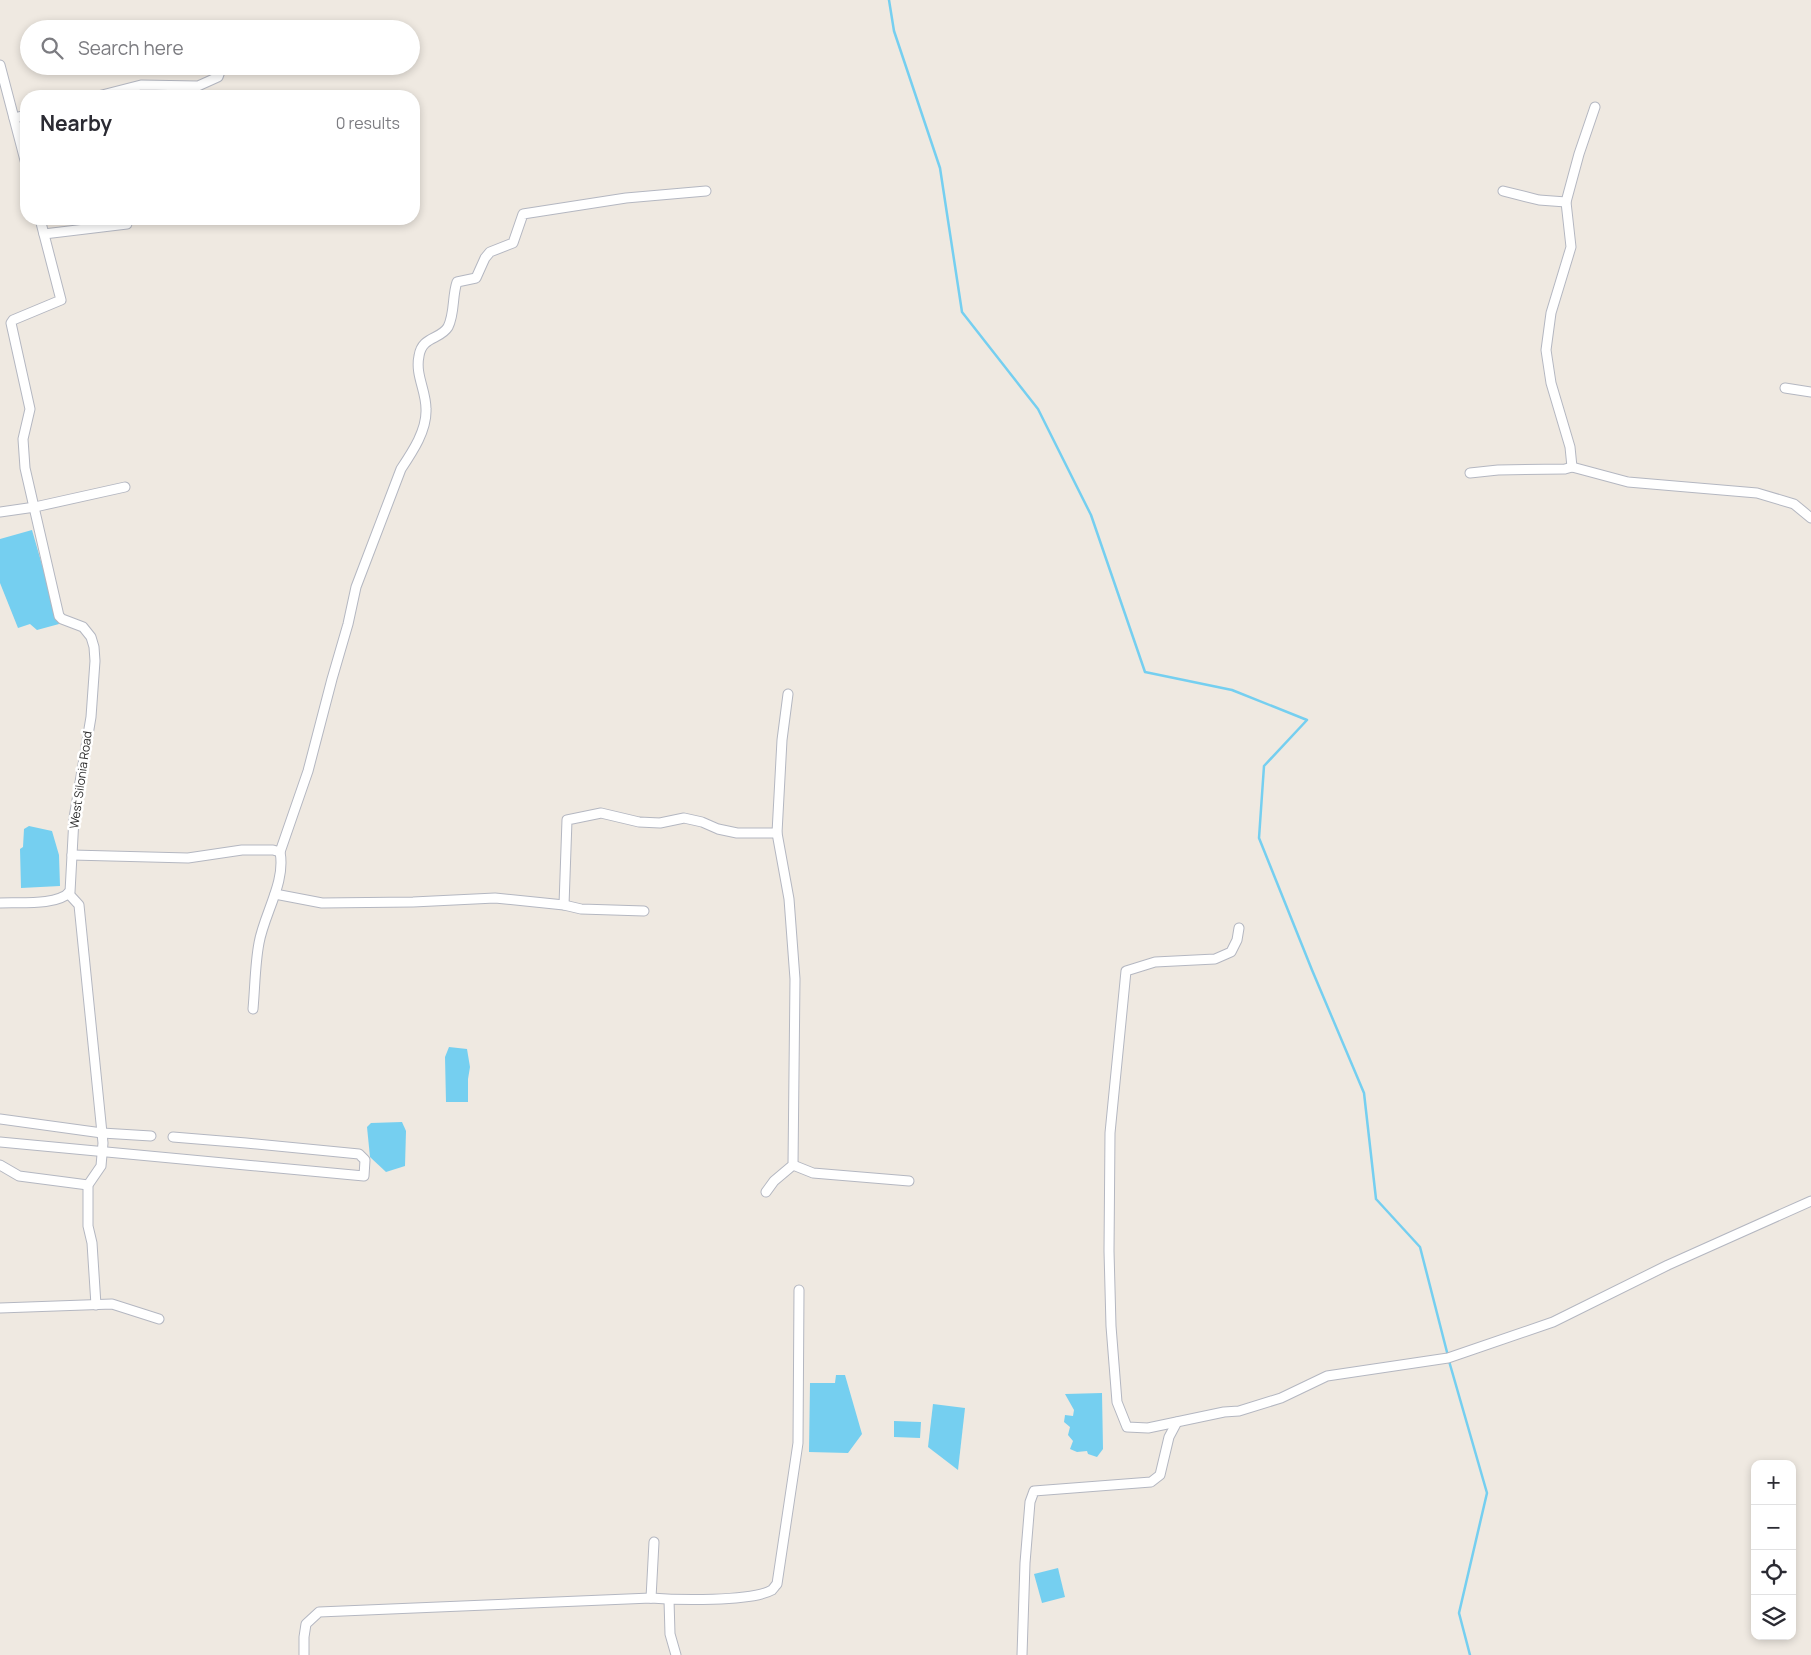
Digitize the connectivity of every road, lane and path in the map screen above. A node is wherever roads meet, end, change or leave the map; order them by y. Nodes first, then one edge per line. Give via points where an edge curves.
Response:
1 (0, 65) edge
2 (219, 75) edge
3 (121, 90) edge
4 (1595, 107) dead end
5 (20, 116) edge
6 (14, 118) junction
7 (20, 141) edge
8 (706, 191) dead end
9 (1503, 191) dead end
10 (1566, 202) junction
11 (42, 225) edge
12 (120, 225) edge
13 (44, 234) junction
14 (1785, 388) dead end
15 (1811, 392) edge
16 (1572, 466) junction
17 (1470, 473) dead end
18 (125, 487) dead end
19 (35, 507) junction
20 (0, 512) edge
21 (1811, 518) edge
22 (788, 694) dead end
23 (777, 833) junction
24 (280, 852) junction
25 (72, 855) junction
26 (68, 893) junction
27 (276, 894) junction
28 (0, 903) edge
29 (564, 905) junction
30 (644, 912) dead end
31 (1239, 928) dead end
32 (253, 1009) dead end
33 (0, 1120) edge
34 (102, 1133) junction
35 (151, 1136) dead end
36 (173, 1137) dead end
37 (0, 1142) edge
38 (102, 1153) junction
39 (0, 1165) edge
40 (792, 1165) junction
41 (909, 1181) dead end
42 (88, 1185) junction
43 (766, 1192) dead end
44 (1811, 1201) edge
45 (799, 1290) dead end
46 (96, 1305) junction
47 (0, 1308) edge
48 (159, 1320) dead end
49 (1177, 1422) junction
50 (654, 1542) dead end
51 (651, 1598) junction
52 (669, 1600) junction
53 (304, 1655) edge
54 (676, 1655) edge
55 (1022, 1655) edge

1 - 6 street
2 - 3 street via 198,86 141,85
4 - 10 street
5 - 6 street
6 - 7 street
8 - 24 street via 626,198 523,214 513,243 490,252 476,278 456,282 448,327 424,343 419,354 417,371 426,408 424,428 402,469 356,587 308,771
9 - 10 street via 1540,200
10 - 16 street via 1570,247 1551,313 1546,350 1550,383 1570,447
11 - 13 street
12 - 13 street
13 - 19 street via 60,300 12,320 11,324 30,409 23,439 25,468
14 - 15 street
16 - 17 street via 1565,469
16 - 21 street via 1628,482 1757,493 1794,504
18 - 19 street
19 - 20 street
19 - 25 street, West Silonia Road via 59,616 83,627 94,647 91,717 74,818
22 - 23 street
23 - 29 street via 738,833 684,818 660,823 639,822 601,813 567,820
23 - 40 street via 789,899 795,979
24 - 25 street via 242,850 188,858
24 - 27 street
25 - 26 street, West Silonia Road
26 - 28 street via 64,897 41,902
26 - 34 street via 79,905
27 - 29 street via 322,903 495,898
27 - 32 street via 259,942
29 - 30 street via 581,909
31 - 49 street via 1231,952 1214,959 1155,962 1126,971 1110,1133 1111,1326 1118,1402 1127,1427 1148,1428
33 - 34 street
34 - 35 street
34 - 38 street
36 - 38 street via 359,1154 365,1160 364,1176
37 - 38 street
38 - 42 street via 101,1166
39 - 42 street via 19,1176
40 - 41 street via 813,1173
40 - 43 street
42 - 46 street via 88,1226
44 - 49 street via 1668,1265 1553,1322 1448,1358 1327,1376 1281,1398
45 - 52 street via 798,1443 777,1584 772,1590 746,1598
46 - 47 street
46 - 48 street via 112,1304
49 - 55 street via 1169,1437 1160,1475 1151,1482 1034,1492 1030,1502 1025,1563
50 - 51 street
51 - 52 street
51 - 53 street via 319,1612 306,1624
52 - 54 street via 670,1634

